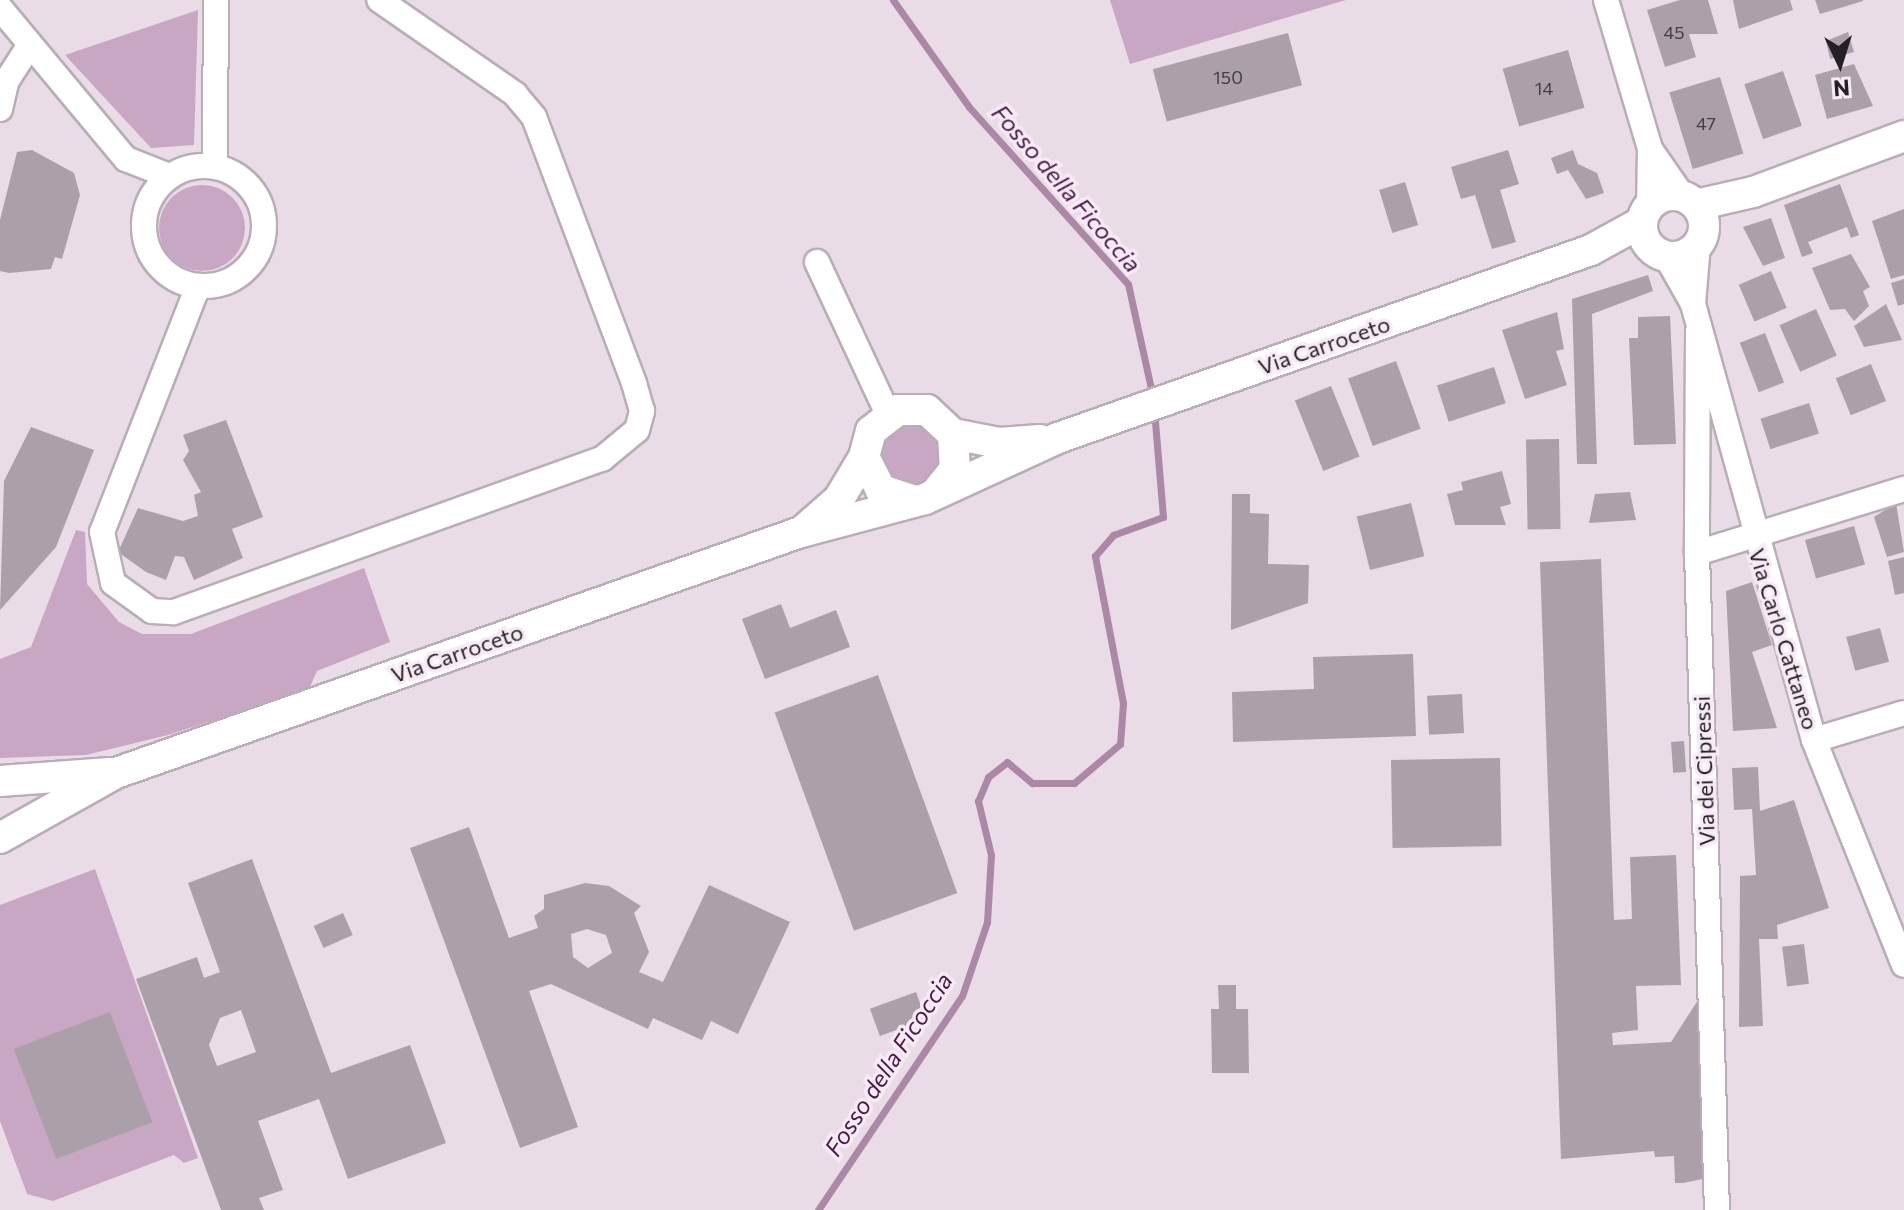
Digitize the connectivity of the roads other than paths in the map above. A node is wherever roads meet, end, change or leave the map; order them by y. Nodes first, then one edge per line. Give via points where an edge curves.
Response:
1 (379, 0) edge
2 (1606, 0) edge
3 (218, 3) edge
4 (0, 8) edge
5 (29, 46) junction
6 (0, 109) edge
7 (1904, 136) edge
8 (1650, 149) junction
9 (126, 159) junction
10 (215, 166) junction
11 (169, 176) junction
12 (144, 213) junction
13 (1645, 214) junction
14 (1695, 218) junction
15 (1591, 250) junction
16 (1661, 254) junction
17 (817, 262) dead end
18 (198, 286) junction
19 (1693, 304) junction
20 (1698, 331) junction
21 (888, 414) junction
22 (953, 434) junction
23 (1058, 438) junction
24 (864, 457) junction
25 (1904, 489) edge
26 (924, 498) junction
27 (798, 533) junction
28 (1753, 537) junction
29 (1697, 553) junction
30 (1904, 713) edge
31 (1814, 740) junction
32 (116, 773) junction
33 (0, 781) edge
34 (0, 838) edge
35 (1904, 965) edge
36 (1717, 1210) edge

1 - 18 street via 515,94 534,117 634,383 642,411 637,430 602,459 174,612 152,611 113,583 102,532
2 - 8 street
3 - 10 street
4 - 5 street
5 - 6 street via 6,82
5 - 9 street
7 - 14 street
8 - 13 street
8 - 14 street
9 - 11 street
9 - 12 street
10 - 11 street
10 - 18 street via 250,186 261,204 262,244 237,276
11 - 12 street
12 - 18 street via 149,253 178,281
13 - 14 street, Via Carroceto
13 - 15 street, Via Carroceto
13 - 16 street
14 - 16 street
14 - 19 street, Via Carlo Cattaneo
15 - 16 street, Via Carroceto
15 - 23 street, Via Carroceto
16 - 19 street, Via Carlo Cattaneo
17 - 21 street
19 - 20 street, Via Carlo Cattaneo
20 - 28 street, Via Carlo Cattaneo
20 - 29 street, Via dei Cipressi
21 - 22 street, Via Carroceto via 927,410
21 - 24 street, Via Carroceto via 871,431
22 - 23 street, Via Carroceto via 999,443
22 - 26 street via 955,469
23 - 26 street, Via Carroceto
24 - 26 street via 881,490
24 - 27 street, Via Carroceto via 839,499
25 - 28 street
26 - 27 street, Via Carroceto
27 - 32 street, Via Carroceto
28 - 29 street
28 - 31 street, Via Carlo Cattaneo
29 - 36 street, Via dei Cipressi
30 - 31 street
31 - 35 street, Via Carlo Cattaneo
32 - 33 street, Via Carroceto
32 - 34 street, Via Carroceto

